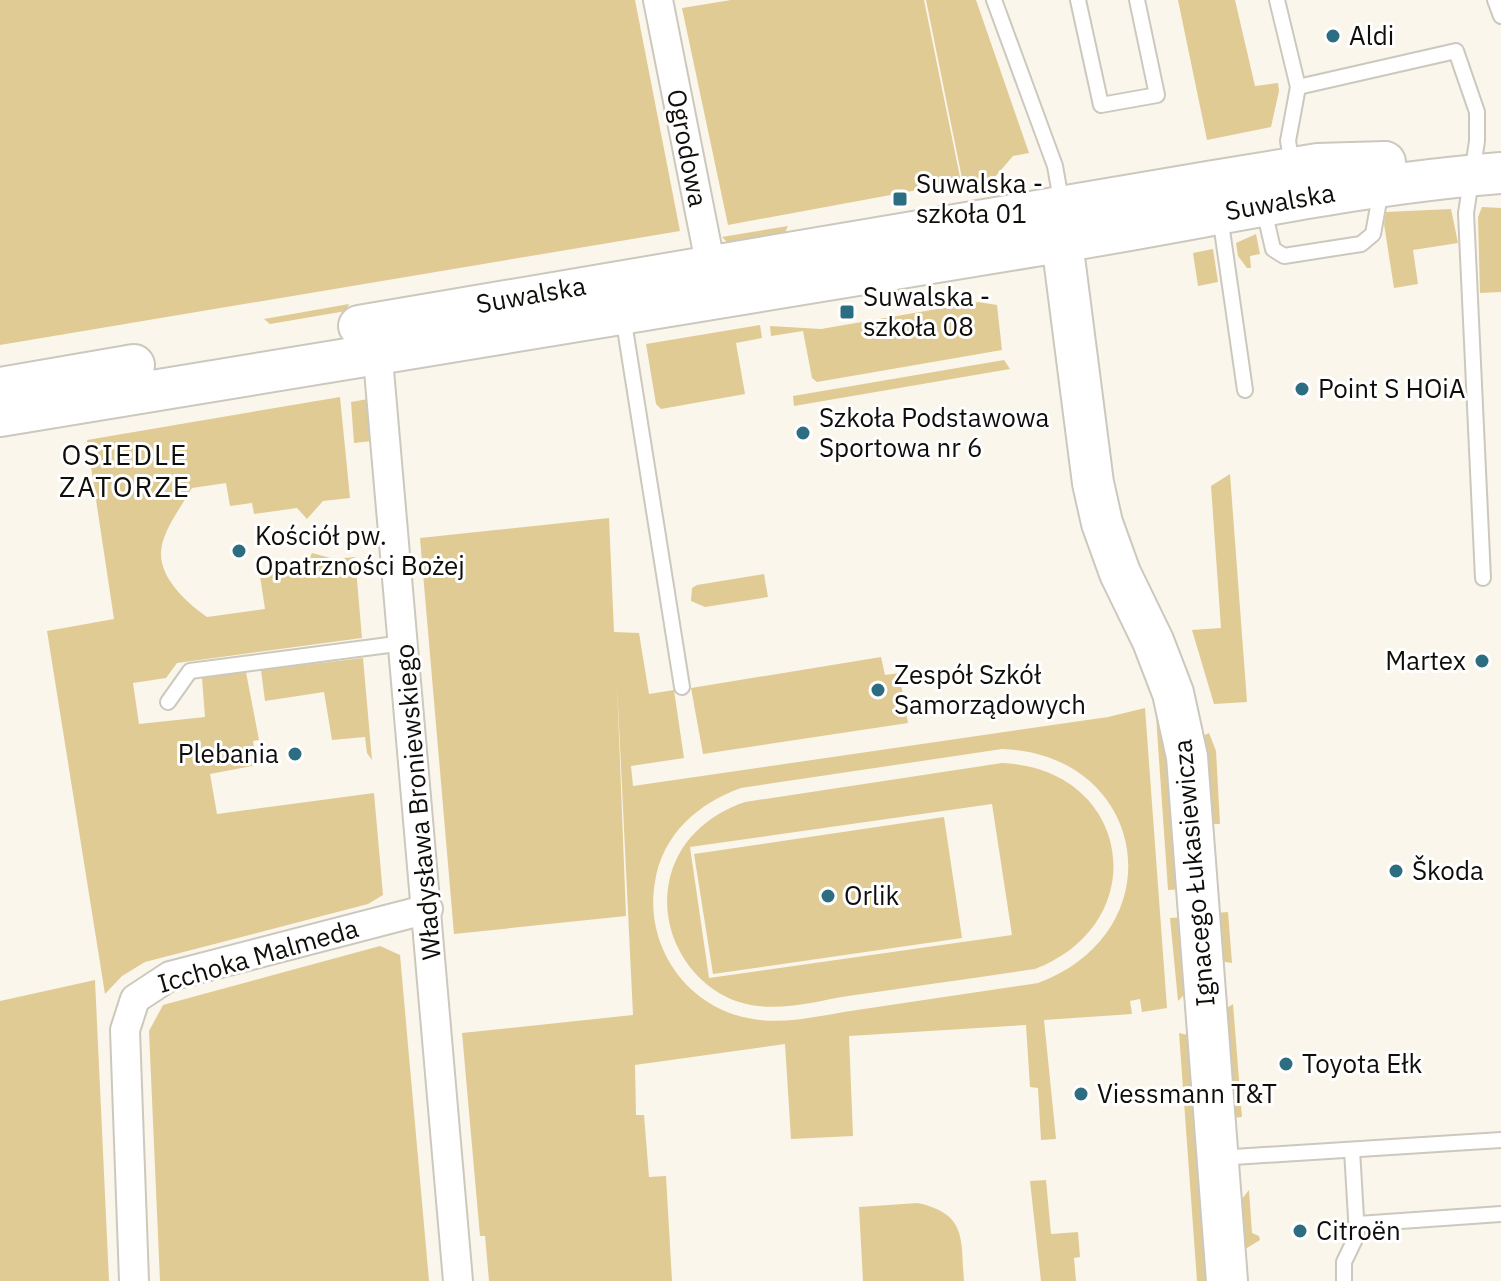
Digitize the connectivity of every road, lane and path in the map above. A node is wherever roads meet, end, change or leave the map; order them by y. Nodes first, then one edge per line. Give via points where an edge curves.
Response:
1 (658, 0) edge
2 (994, 0) edge
3 (1078, 0) edge
4 (1137, 0) edge
5 (1277, 0) edge
6 (1495, 0) edge
7 (1501, 16) edge
8 (1298, 87) junction
9 (1486, 171) edge
10 (1271, 182) junction
11 (1382, 185) junction
12 (1217, 197) junction
13 (1062, 224) junction
14 (713, 280) junction
15 (620, 295) junction
16 (376, 337) junction
17 (0, 388) edge
18 (1245, 390) dead end
19 (0, 416) edge
20 (1483, 578) dead end
21 (404, 643) junction
22 (682, 687) dead end
23 (168, 702) dead end
24 (428, 909) junction
25 (1501, 1140) edge
26 (1352, 1150) junction
27 (1218, 1158) junction
28 (1501, 1214) edge
29 (1358, 1224) junction
30 (134, 1281) edge
31 (458, 1281) edge
32 (1227, 1281) edge
33 (1344, 1281) edge

1 - 14 street, Ogrodowa
2 - 13 lane via 1055,166
3 - 4 lane via 1101,105 1157,95
5 - 8 lane
6 - 7 lane
8 - 9 lane via 1456,51 1477,112
8 - 10 lane via 1288,141
9 - 10 street, Suwalska via 1384,161
9 - 11 street, Suwalska
9 - 20 lane via 1466,213
10 - 11 street, Suwalska
10 - 11 lane via 1273,249 1284,256 1361,244 1373,234
10 - 12 street, Suwalska
12 - 13 street, Suwalska
12 - 18 lane
13 - 14 street, Suwalska
13 - 27 street, Ignacego Łukasiewicza via 1102,523 1173,693 1187,757
14 - 15 street, Suwalska
15 - 16 street, Suwalska
15 - 22 lane
16 - 17 street, Suwalska
16 - 19 street, Suwalska
16 - 21 street, Władysława Broniewskiego
21 - 23 lane via 190,671
21 - 24 street, Władysława Broniewskiego
24 - 30 street, Icchoka Malmeda via 170,976 135,999 123,1054
24 - 31 street, Władysława Broniewskiego
25 - 26 lane
26 - 27 lane
26 - 29 lane
27 - 32 street, Ignacego Łukasiewicza
28 - 29 lane
29 - 33 lane via 1344,1262

